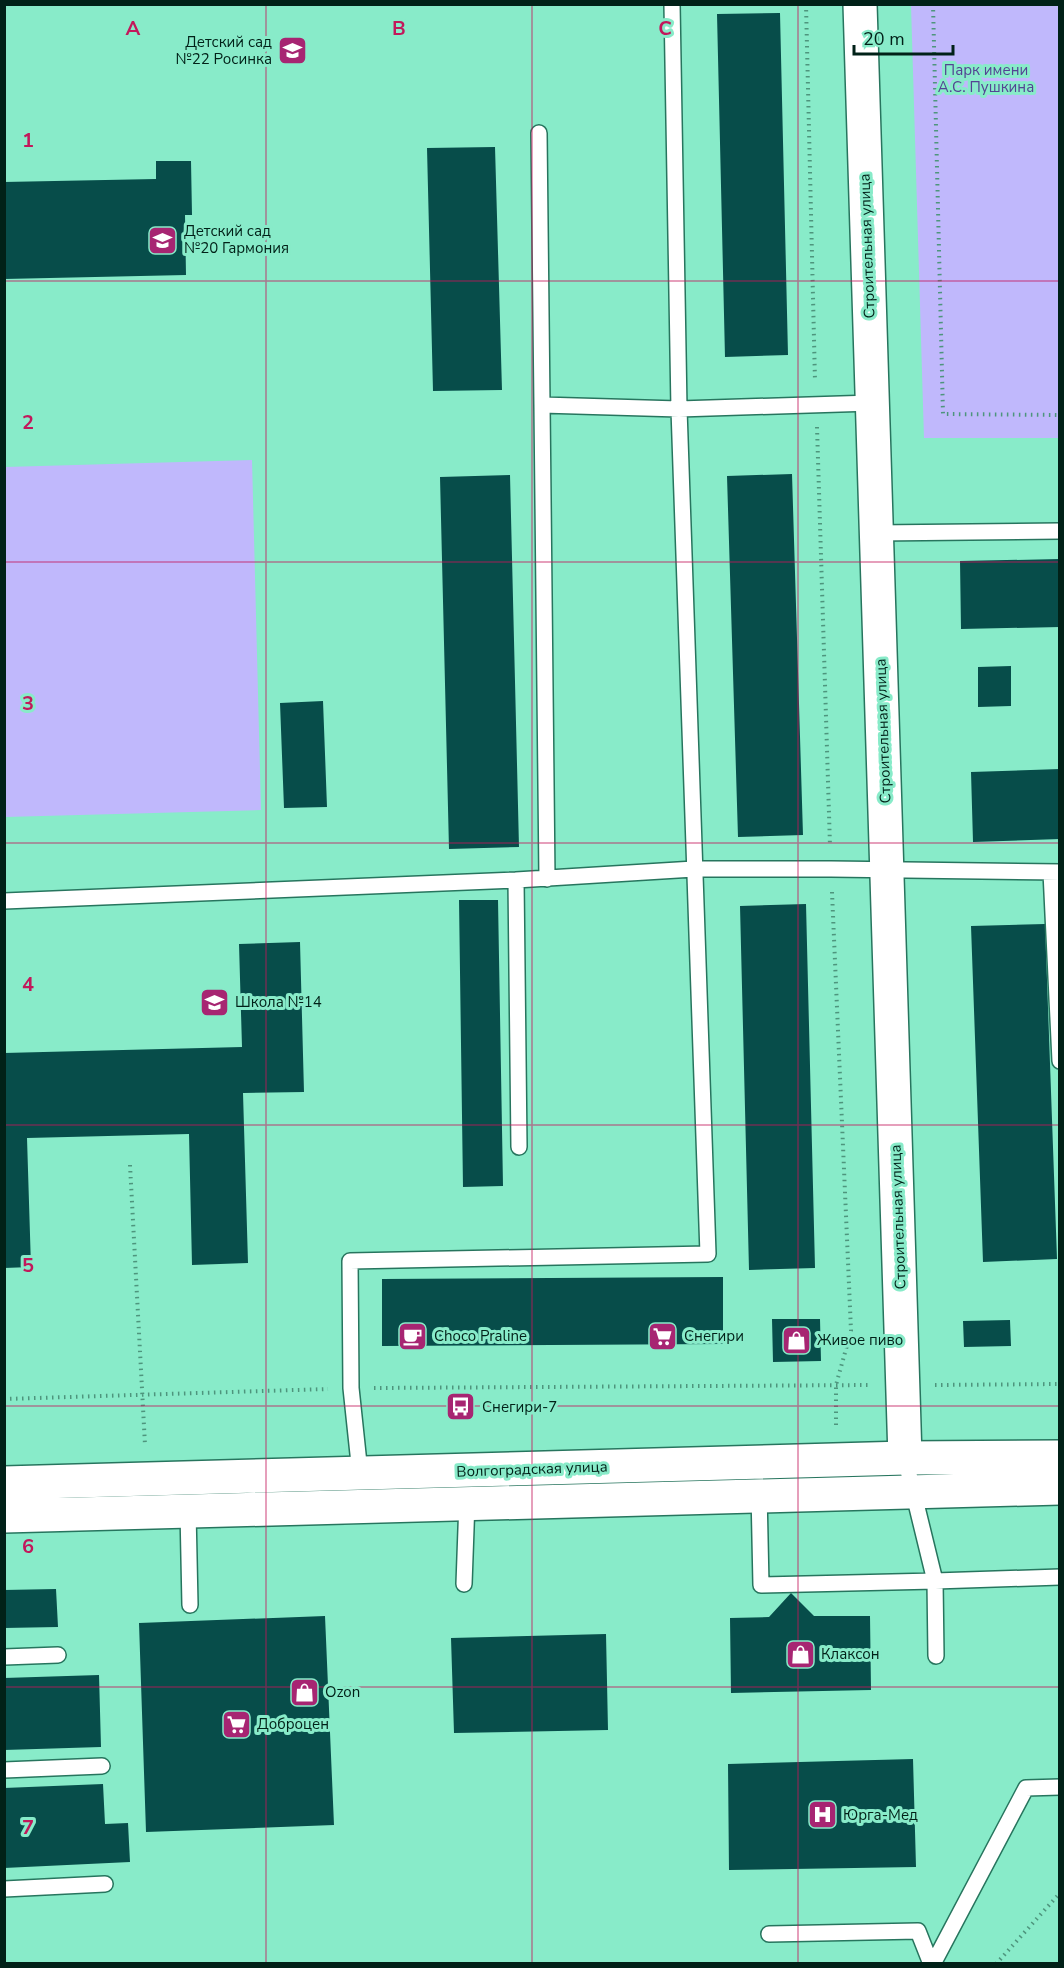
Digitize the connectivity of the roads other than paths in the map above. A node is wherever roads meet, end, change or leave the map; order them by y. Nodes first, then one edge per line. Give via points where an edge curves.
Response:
1 (672, 4) edge
2 (860, 4) edge
3 (539, 133) dead end
4 (872, 403) junction
5 (542, 405) junction
6 (679, 409) junction
7 (1059, 531) edge
8 (876, 533) junction
9 (694, 869) junction
10 (887, 870) junction
11 (1055, 872) edge
12 (548, 879) junction
13 (516, 880) junction
14 (4, 901) edge
15 (1059, 1061) edge
16 (519, 1147) dead end
17 (1059, 1457) edge
18 (905, 1458) junction
19 (758, 1462) junction
20 (467, 1471) junction
21 (360, 1473) junction
22 (4, 1483) edge
23 (1059, 1488) edge
24 (913, 1492) junction
25 (760, 1496) junction
26 (467, 1503) junction
27 (188, 1511) junction
28 (4, 1516) edge
29 (1059, 1577) edge
30 (934, 1581) junction
31 (464, 1584) dead end
32 (190, 1605) dead end
33 (58, 1655) dead end
34 (936, 1656) dead end
35 (4, 1657) edge
36 (102, 1766) dead end
37 (4, 1770) edge
38 (1059, 1787) edge
39 (105, 1884) dead end
40 (4, 1889) edge
41 (769, 1934) dead end
42 (932, 1964) edge

1 - 6 lane
2 - 4 main road, Строительная улица
3 - 5 lane
4 - 6 lane
4 - 8 main road, Строительная улица
5 - 6 lane
5 - 12 lane
6 - 9 lane
7 - 8 lane
8 - 10 main road, Строительная улица
9 - 10 lane
9 - 12 lane
9 - 21 lane via 708,1254 350,1261 351,1388
10 - 11 lane
10 - 18 main road, Строительная улица
11 - 15 lane
12 - 13 lane
13 - 14 lane
13 - 16 lane
17 - 18 main road, Волгоградская улица
18 - 19 main road, Волгоградская улица
18 - 24 lane
19 - 20 main road, Волгоградская улица
19 - 25 lane
20 - 21 main road, Волгоградская улица
20 - 26 lane
21 - 22 main road, Волгоградская улица
23 - 24 main road
24 - 25 main road
24 - 30 lane
25 - 26 main road
25 - 30 lane via 761,1585
26 - 27 main road
26 - 31 lane
27 - 28 main road
27 - 32 lane
29 - 30 lane
30 - 34 lane
33 - 35 lane
36 - 37 lane
38 - 42 lane via 1026,1788
39 - 40 lane
41 - 42 lane via 918,1931

